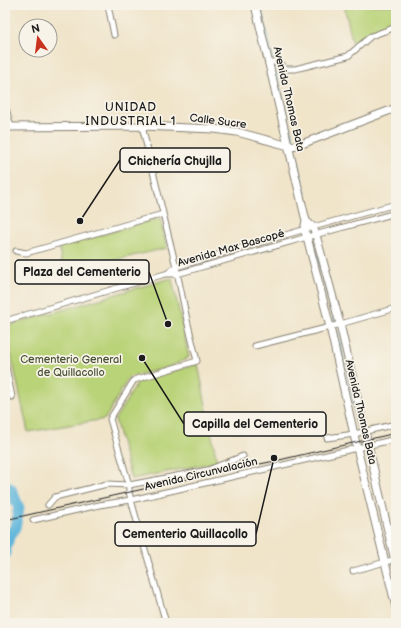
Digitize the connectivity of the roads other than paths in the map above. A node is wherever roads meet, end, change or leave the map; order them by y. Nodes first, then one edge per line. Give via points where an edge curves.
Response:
1 (108, 5) edge
2 (255, 5) edge
3 (396, 27) edge
4 (114, 35) dead end
5 (269, 63) junction
6 (5, 105) edge
7 (396, 108) edge
8 (142, 126) junction
9 (8, 127) edge
10 (289, 146) junction
11 (396, 204) edge
12 (396, 213) edge
13 (163, 214) junction
14 (306, 221) junction
15 (313, 227) junction
16 (304, 230) junction
17 (316, 235) junction
18 (307, 237) junction
19 (16, 251) dead end
20 (176, 267) junction
21 (165, 274) junction
22 (177, 274) junction
23 (396, 308) edge
24 (5, 321) edge
25 (340, 324) junction
26 (330, 327) junction
27 (255, 346) dead end
28 (5, 362) edge
29 (12, 397) dead end
30 (396, 424) edge
31 (365, 431) junction
32 (354, 434) junction
33 (327, 438) dead end
34 (396, 439) edge
35 (368, 446) junction
36 (358, 448) junction
37 (243, 456) dead end
38 (129, 485) junction
39 (131, 500) junction
40 (48, 505) dead end
41 (33, 520) dead end
42 (396, 561) edge
43 (385, 562) junction
44 (353, 571) dead end
45 (396, 607) edge
46 (166, 623) edge

1 - 4 street
2 - 5 main road, Avenida Thomas Bata
3 - 5 street via 371,36 348,56 295,69 285,69 278,61
5 - 10 main road, Avenida Thomas Bata
6 - 9 street
7 - 10 main road, Calle Sucre via 298,145
8 - 9 main road, Calle Sucre
8 - 10 main road, Calle Sucre via 237,132
8 - 13 street
10 - 14 main road, Avenida Thomas Bata
11 - 15 street, Avenida Max Bascopé
12 - 17 street, Avenida Max Bascopé
13 - 19 street via 26,253
13 - 20 street
14 - 15 main road, Avenida Thomas Bata
14 - 16 main road, Avenida Thomas Bata
15 - 16 street, Avenida Max Bascopé
15 - 17 main road, Avenida Thomas Bata
16 - 18 main road, Avenida Thomas Bata
16 - 20 street, Avenida Max Bascopé
17 - 18 street, Avenida Max Bascopé
17 - 25 main road, Avenida Thomas Bata
18 - 22 street, Avenida Max Bascopé
18 - 26 main road, Avenida Thomas Bata
20 - 21 street, Avenida Max Bascopé
20 - 22 street
21 - 22 street, Avenida Max Bascopé
21 - 24 street
22 - 38 street via 197,361 134,380 110,419
23 - 25 street
25 - 26 street
25 - 31 main road, Avenida Thomas Bata
26 - 27 street
26 - 32 main road, Avenida Thomas Bata
28 - 29 street
30 - 31 street
31 - 32 street
31 - 35 main road, Avenida Thomas Bata
32 - 33 street
32 - 36 main road, Avenida Thomas Bata
34 - 35 street, Avenida Circunvalación
35 - 36 street, Avenida Circunvalación
35 - 42 main road, Avenida Thomas Bata
36 - 39 street, Avenida Circunvalación
36 - 43 main road, Avenida Thomas Bata
37 - 38 street, Avenida Circunvalación via 208,470
38 - 39 street
38 - 40 street, Avenida Circunvalación via 107,484 54,497
39 - 41 street, Avenida Circunvalación
39 - 46 street
42 - 43 street
43 - 44 street
43 - 45 main road, Avenida Thomas Bata

